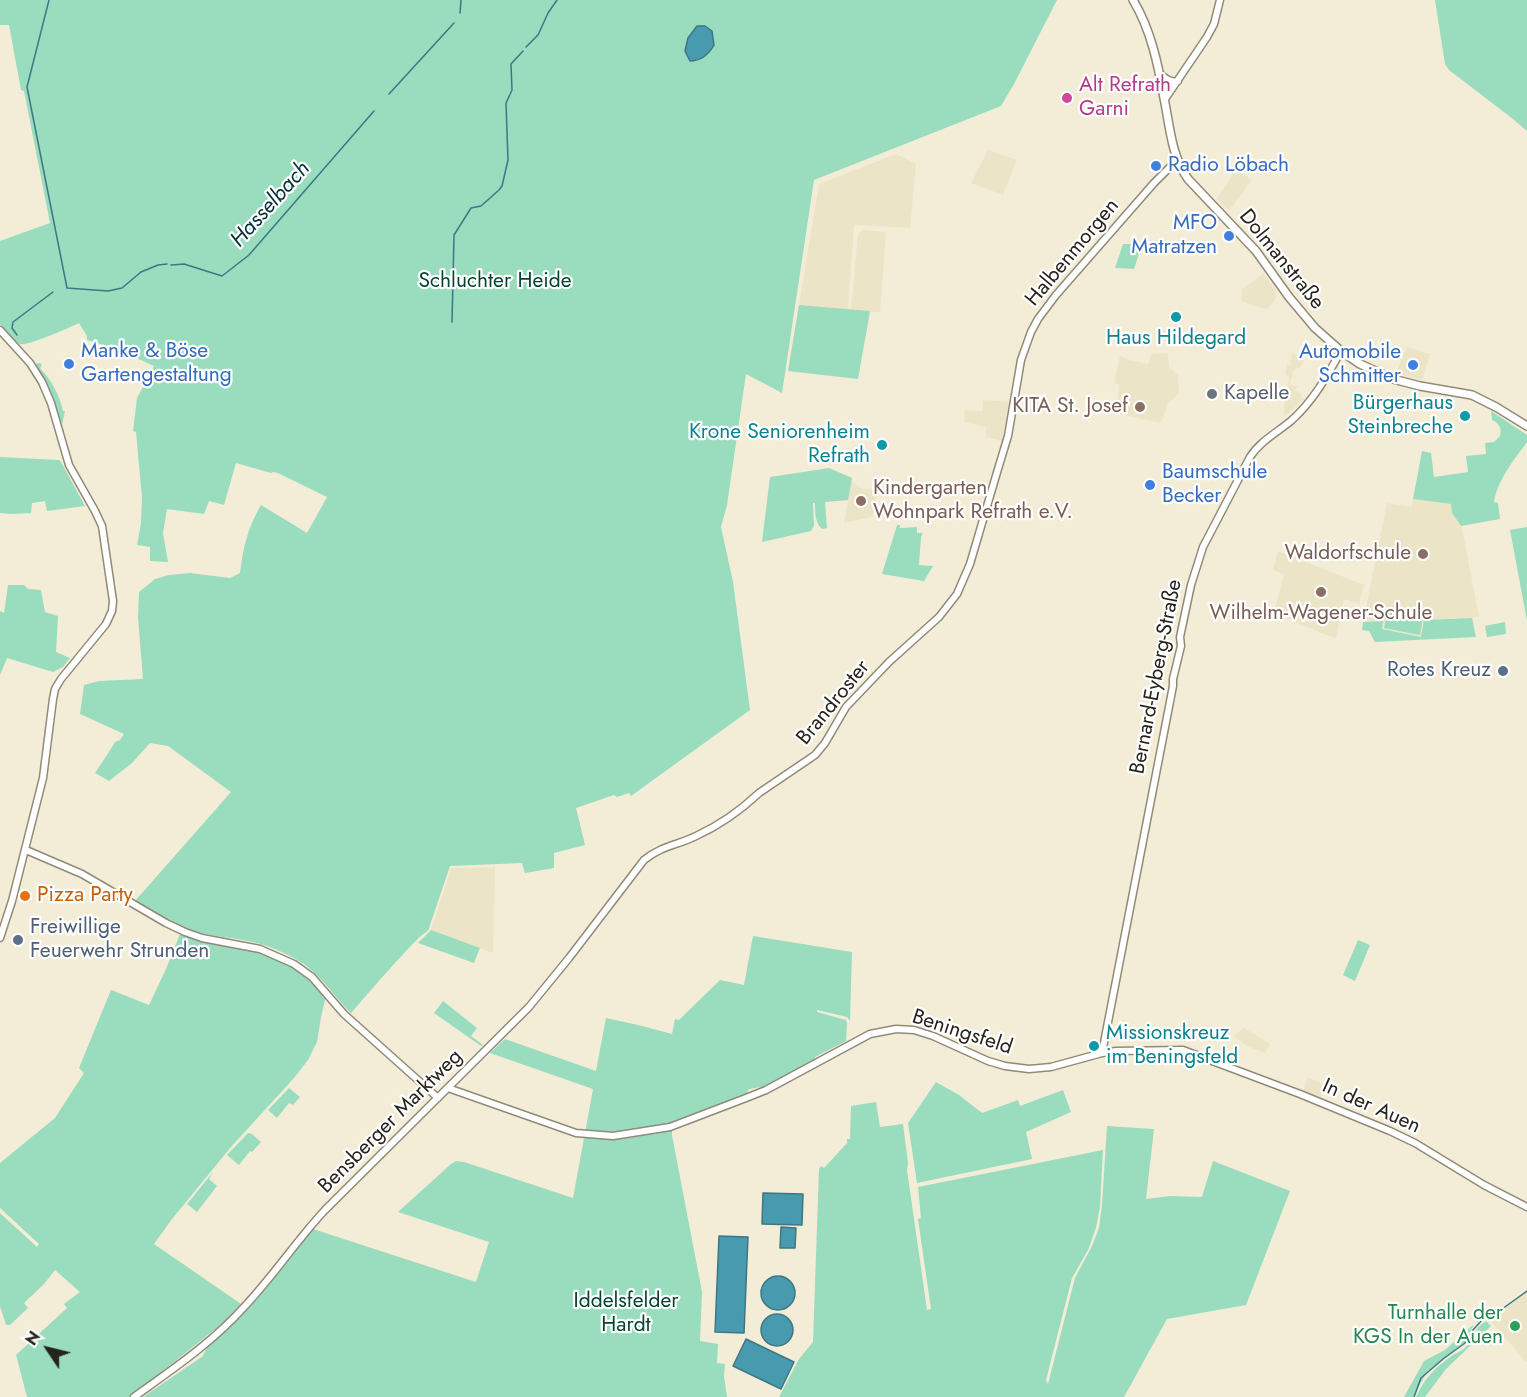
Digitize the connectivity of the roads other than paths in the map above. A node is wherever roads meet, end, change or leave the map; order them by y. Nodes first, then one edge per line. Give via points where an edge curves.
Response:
1 (1133, 0) edge
2 (1221, 0) edge
3 (1159, 74) junction
4 (1178, 81) junction
5 (1165, 99) junction
6 (1177, 160) junction
7 (0, 330) edge
8 (1341, 351) junction
9 (1527, 426) edge
10 (994, 484) joint
11 (26, 850) junction
12 (653, 852) joint
13 (0, 938) edge
14 (1102, 1053) junction
15 (1195, 1054) joint
16 (448, 1088) junction
17 (438, 1098) junction
18 (1527, 1207) edge
19 (134, 1397) edge

1 - 3 main road, Dolmanstraße via 1147,26
2 - 4 street via 1211,30
3 - 4 street via 1168,81
3 - 5 main road, Dolmanstraße
4 - 5 street
5 - 6 main road, Dolmanstraße
6 - 8 main road, Dolmanstraße via 1188,179 1256,250 1315,328
6 - 10 street, Halbenmorgen via 1056,295 1031,332 1021,360 1008,436
7 - 11 street via 42,381 69,465 102,526 112,601 106,624 55,689 43,778
8 - 9 main road, Dolmanstraße via 1394,379 1472,395
8 - 14 street, Bernard-Eyberg-Straße via 1313,399 1254,450 1197,562
10 - 12 street, Brandroster via 974,553 950,606 846,707 821,750 710,829
11 - 13 street
11 - 17 street via 82,874 185,932 260,949 294,964
12 - 16 street, Bensberger Marktweg via 549,985
14 - 15 street, Beningsfeld via 1183,1050
14 - 16 street, Beningsfeld via 1029,1069 988,1061 914,1030 896,1029 870,1034 766,1089 670,1126 613,1136 576,1133
15 - 18 street, In der Auen via 1390,1131
16 - 17 street, Bensberger Marktweg
17 - 19 street, Bensberger Marktweg via 309,1227 245,1307 204,1346

